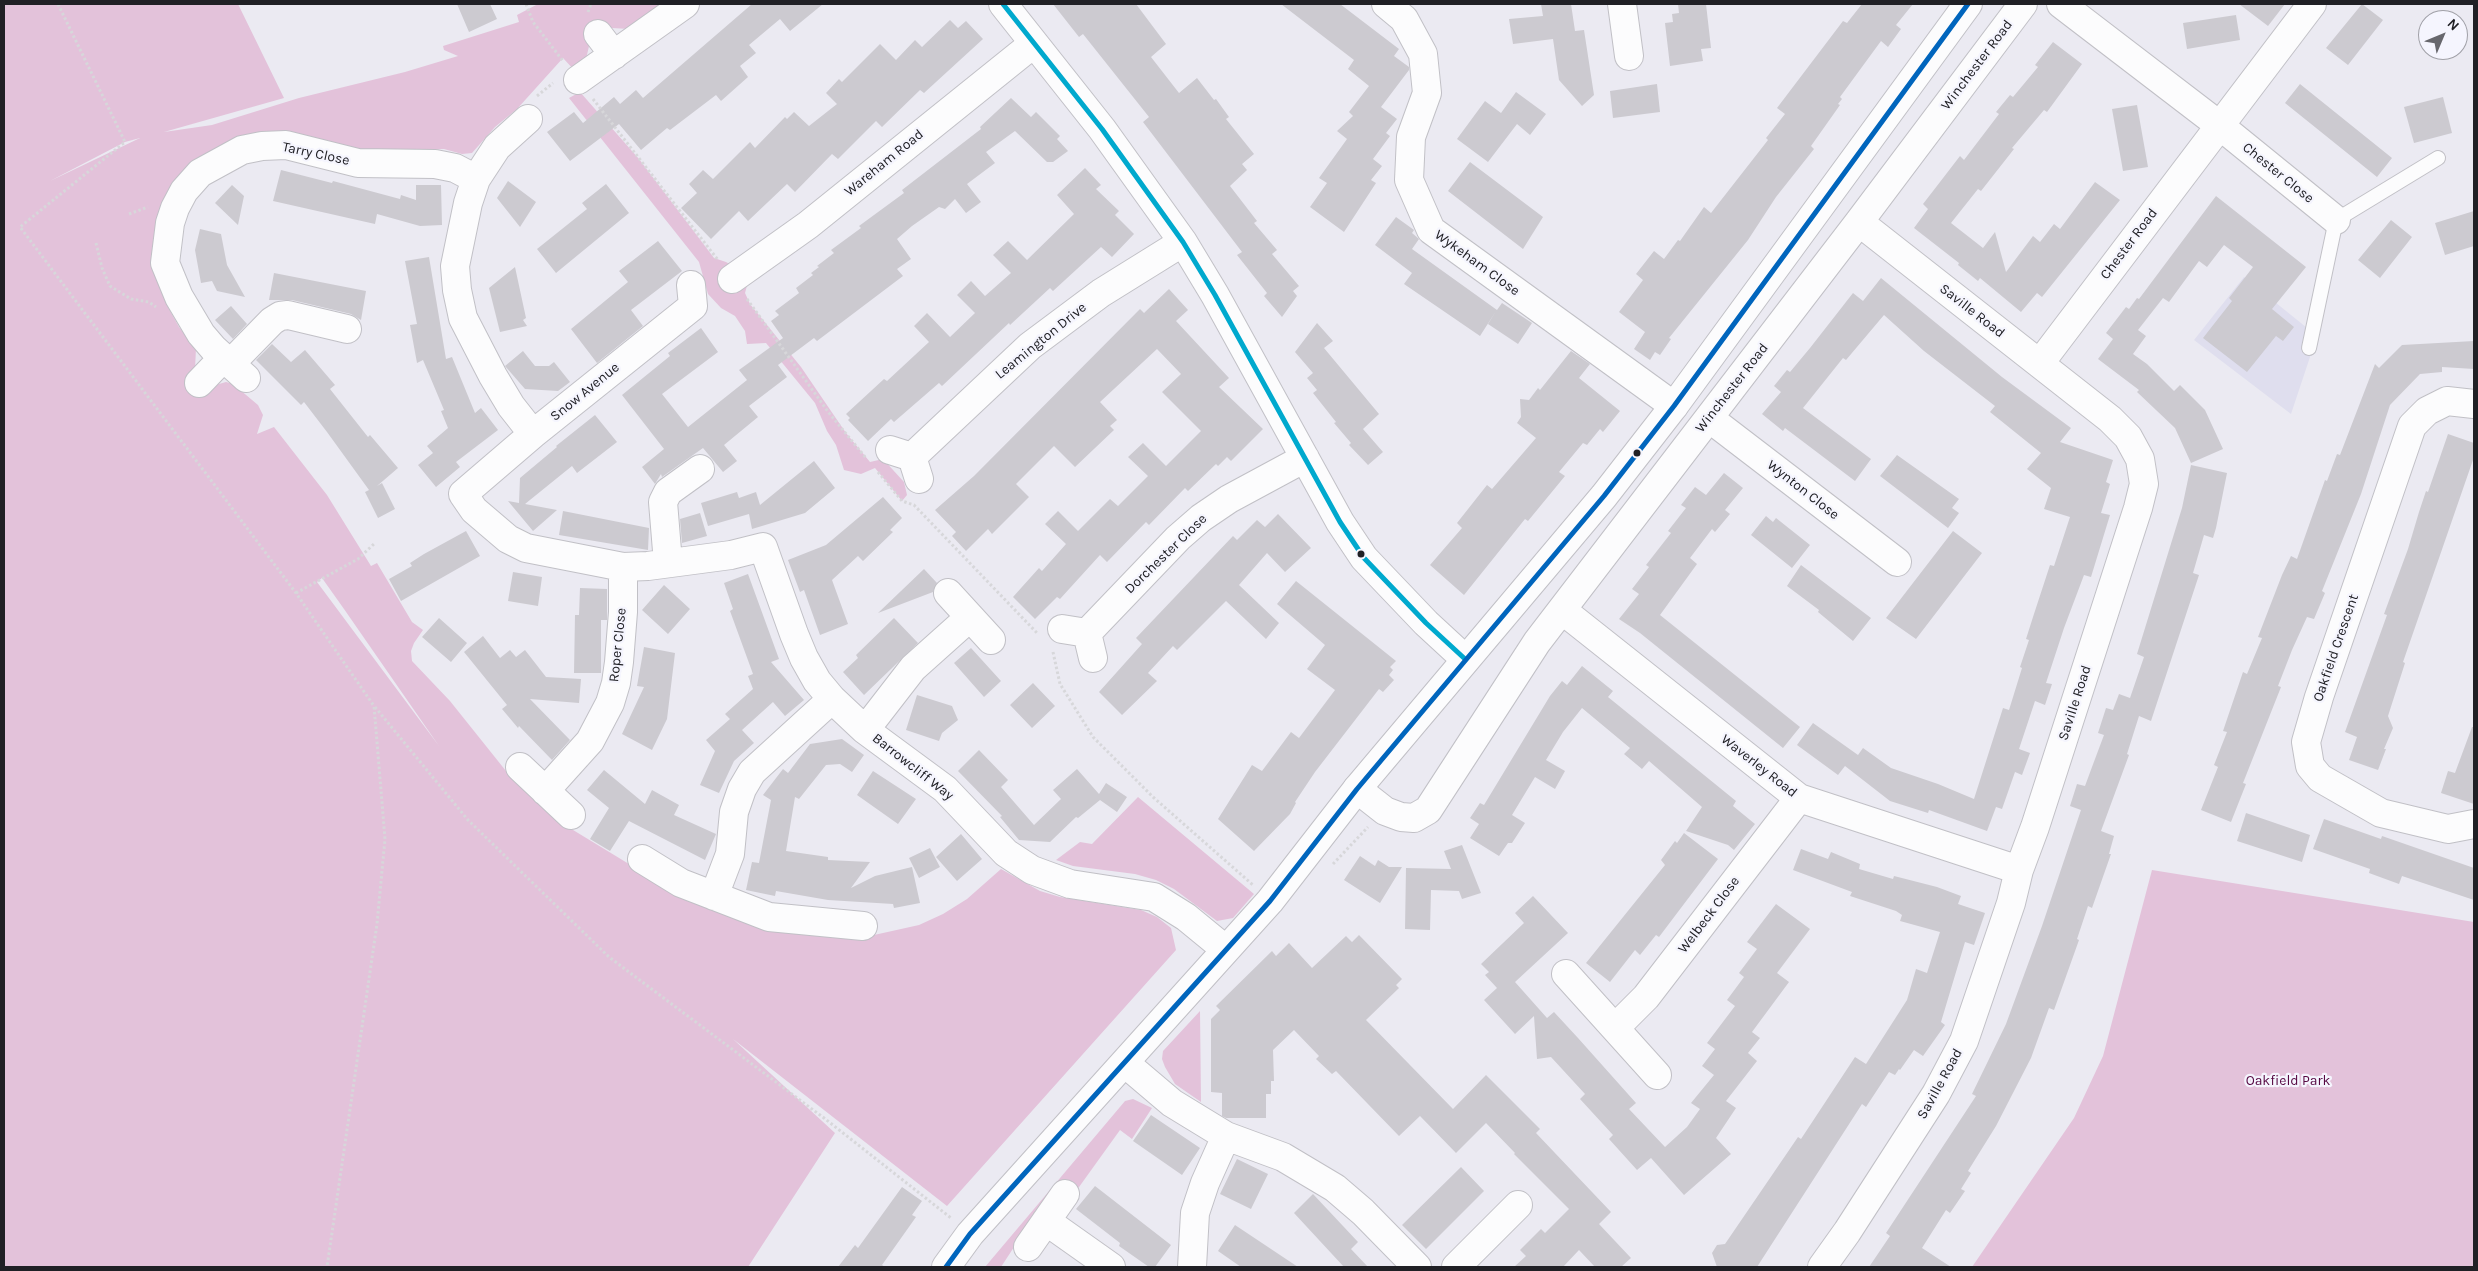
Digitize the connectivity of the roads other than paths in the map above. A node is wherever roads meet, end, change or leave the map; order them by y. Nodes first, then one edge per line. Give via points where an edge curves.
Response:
1 (684, 4) edge
2 (1003, 4) edge
3 (1386, 4) edge
4 (1622, 4) edge
5 (1968, 4) edge
6 (2023, 4) edge
7 (2061, 4) edge
8 (2312, 4) edge
9 (1033, 44) junction
10 (1629, 56) dead end
11 (567, 81) road end
12 (528, 119) road end
13 (2219, 125) junction
14 (2438, 158) dead end
15 (476, 179) junction
16 (2336, 220) junction
17 (1859, 222) junction
18 (1183, 242) junction
19 (732, 279) dead end
20 (690, 285) dead end
21 (347, 328) dead end
22 (2309, 348) dead end
23 (2040, 363) junction
24 (233, 367) junction
25 (199, 383) dead end
26 (2474, 404) edge
27 (1674, 406) junction
28 (1709, 418) junction
29 (533, 434) junction
30 (1305, 458) junction
31 (907, 462) dead end
32 (700, 469) dead end
33 (463, 494) joint
34 (1897, 562) dead end
35 (668, 564) junction
36 (623, 567) junction
37 (948, 592) dead end
38 (1562, 610) junction
39 (970, 617) junction
40 (991, 640) dead end
41 (1081, 640) dead end
42 (1465, 659) junction
43 (832, 699) junction
44 (866, 730) junction
45 (520, 768) dead end
46 (1357, 789) junction
47 (545, 791) junction
48 (1799, 798) junction
49 (571, 815) dead end
50 (2474, 824) edge
51 (642, 859) dead end
52 (2019, 870) junction
53 (714, 896) junction
54 (864, 926) dead end
55 (1225, 949) junction
56 (1566, 974) dead end
57 (1615, 1028) junction
58 (1126, 1064) junction
59 (1658, 1075) dead end
60 (1226, 1136) junction
61 (1065, 1194) dead end
62 (1518, 1205) dead end
63 (1046, 1221) junction
64 (1028, 1247) dead end
65 (946, 1267) edge
66 (1112, 1267) edge
67 (1192, 1267) edge
68 (1417, 1267) edge
69 (1456, 1267) edge
70 (1822, 1267) edge

1 - 11 street via 606,45
2 - 9 street
3 - 27 street, Wykeham Close via 1404,19 1423,54 1427,93 1412,136 1409,180 1431,230
4 - 10 street
5 - 27 street
6 - 17 street, Winchester Road
7 - 13 street
8 - 13 street, Chester Road
9 - 18 street via 1102,129
9 - 19 street, Wareham Road via 808,225
12 - 15 street via 497,148
13 - 16 street, Chester Close
13 - 23 street, Chester Road
14 - 16 lane
15 - 24 street, Tarry Close via 454,168 435,164 358,163 286,145 242,150 200,173 184,191 170,223 165,263 171,283 194,323
15 - 29 street via 455,266 463,318 511,406
16 - 22 lane
17 - 23 street, Saville Road
17 - 28 street, Winchester Road
18 - 30 street
18 - 31 street, Leamington Drive via 1101,293 1030,346
20 - 29 street, Snow Avenue via 693,306
21 - 24 street via 280,316 272,320
23 - 52 street, Saville Road via 2128,437 2140,460 2144,484 2048,789
24 - 25 street
26 - 50 street, Oakfield Crescent via 2446,401 2427,411 2412,426 2318,697 2306,742 2310,766 2320,778 2381,813 2448,829
27 - 42 street via 1604,496
28 - 34 street, Wynton Close
28 - 38 street, Winchester Road
29 - 33 street, Snow Avenue
30 - 41 street, Dorchester Close via 1201,518
30 - 42 street via 1364,558
32 - 35 street via 668,492 663,502
33 - 36 street, Barrowcliff Way via 487,522 526,548
35 - 36 street, Barrowcliff Way
35 - 43 street, Barrowcliff Way via 763,547 804,658
36 - 47 street, Roper Close via 623,612 610,703 590,741
37 - 39 street
38 - 46 street, Winchester Road via 1537,642 1428,810 1414,818 1401,817 1385,811
38 - 48 street, Waverley Road
39 - 40 street
39 - 44 street via 913,668
42 - 46 street
43 - 44 street, Barrowcliff Way
43 - 53 street via 752,772 734,812 730,854
44 - 55 street, Barrowcliff Way via 945,790 1006,853 1032,870 1070,884 1154,897 1186,917
45 - 47 street
46 - 55 street via 1270,900
47 - 49 street
48 - 52 street, Waverley Road
48 - 57 street, Welbeck Close via 1646,997
51 - 53 street via 681,883
52 - 70 street, Saville Road via 1964,1041 1936,1094
53 - 54 street via 769,916
55 - 58 street
56 - 57 street
57 - 59 street
58 - 60 street via 1172,1103
58 - 65 street via 970,1234
60 - 67 street via 1196,1214
60 - 68 street via 1283,1156 1335,1188
61 - 63 street
62 - 69 street
63 - 64 street
63 - 66 street

